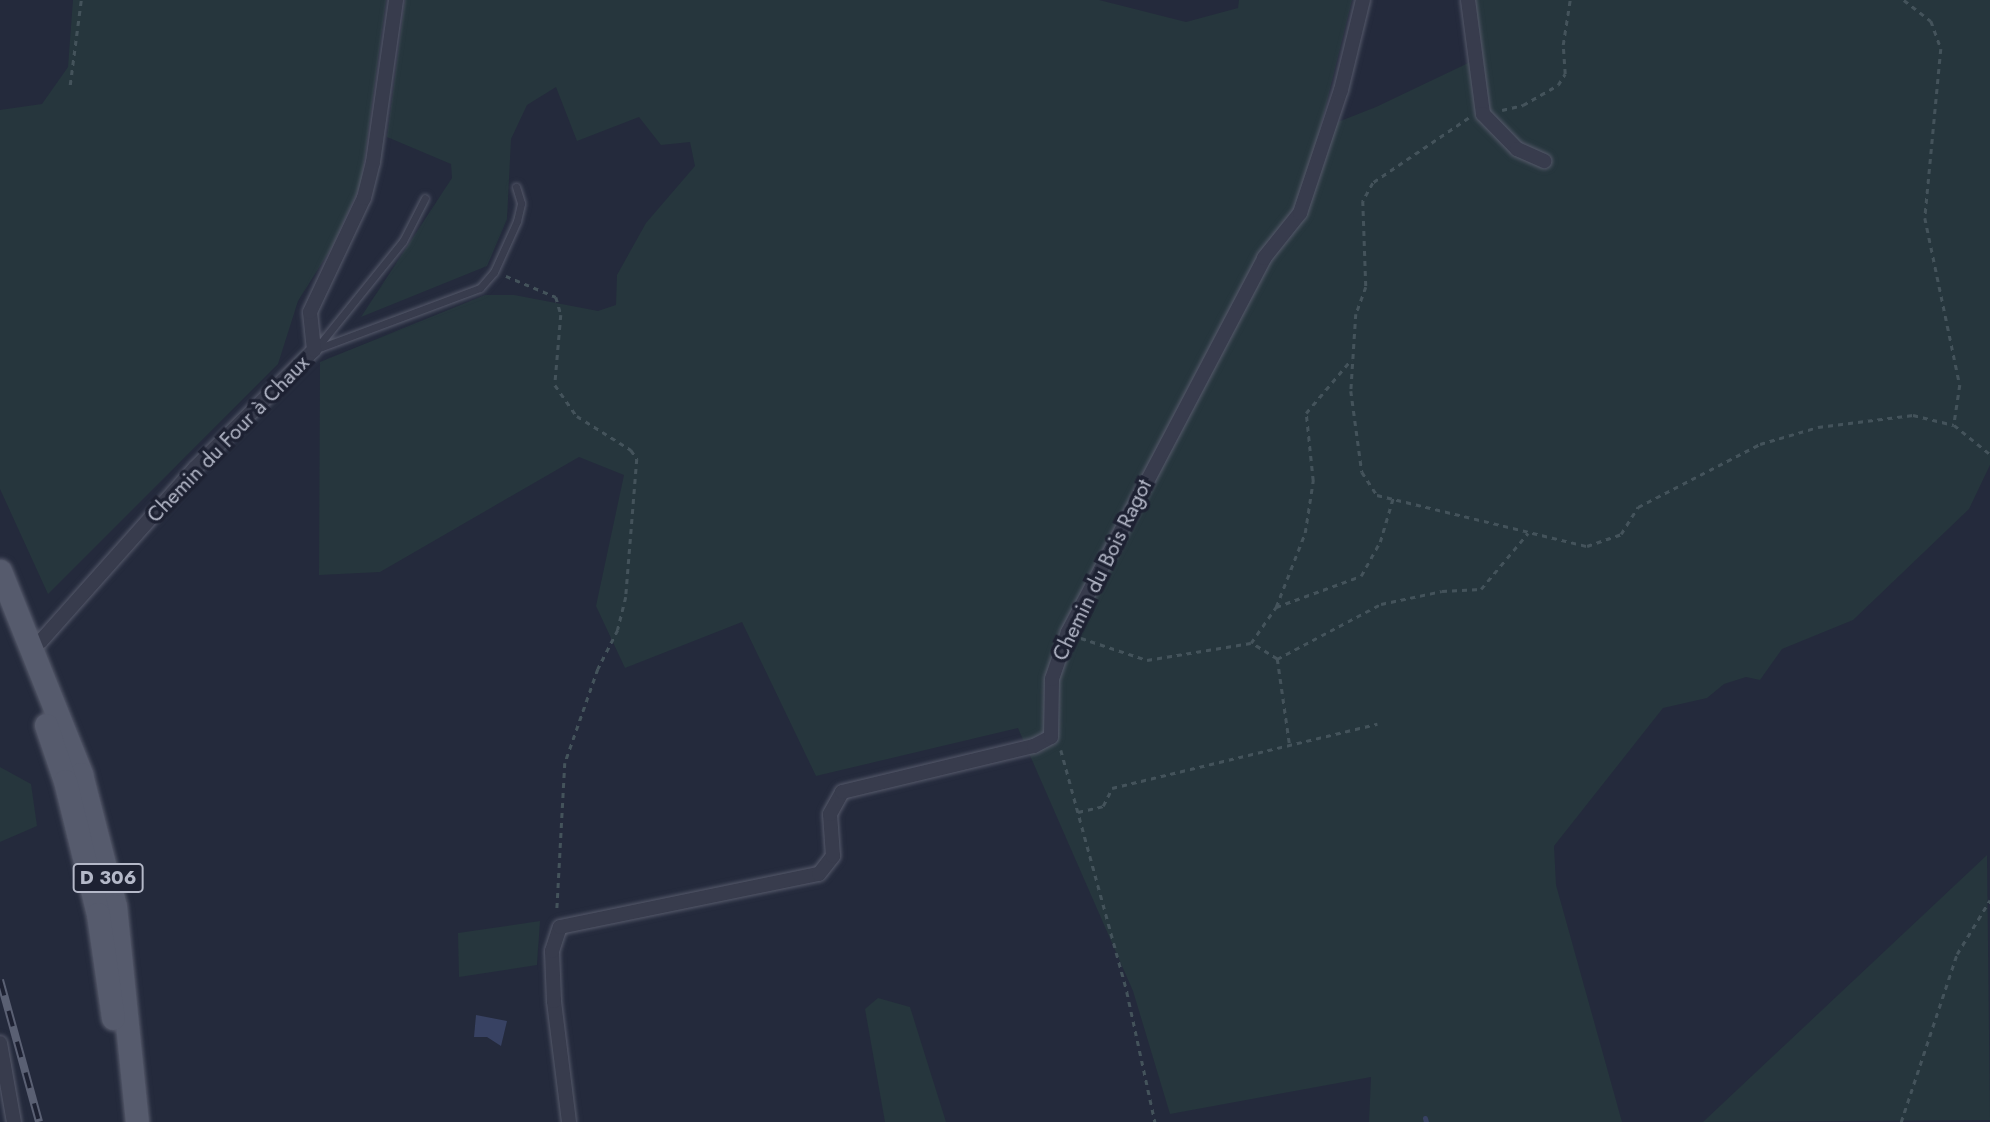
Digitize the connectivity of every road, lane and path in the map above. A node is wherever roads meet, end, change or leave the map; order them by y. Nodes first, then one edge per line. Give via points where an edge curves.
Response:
1 (81, 0) edge
2 (396, 0) edge
3 (1363, 0) edge
4 (1468, 0) edge
5 (1570, 0) edge
6 (1904, 0) edge
7 (70, 85) dead end
8 (1483, 114) junction
9 (1544, 161) dead end
10 (516, 187) dead end
11 (425, 198) dead end
12 (494, 272) junction
13 (314, 350) junction
14 (1352, 359) junction
15 (1954, 425) junction
16 (1990, 454) edge
17 (1393, 498) junction
18 (1528, 533) junction
19 (0, 571) edge
20 (1276, 607) junction
21 (0, 611) edge
22 (1068, 632) junction
23 (1251, 643) junction
24 (31, 646) junction
25 (1277, 659) junction
26 (1377, 724) dead end
27 (1054, 730) junction
28 (1289, 743) junction
29 (1076, 812) junction
30 (1990, 900) edge
31 (557, 930) junction
32 (0, 1043) edge
33 (14, 1122) edge
34 (123, 1122) edge
35 (137, 1122) edge
36 (569, 1122) edge
37 (1155, 1122) edge
38 (1901, 1122) edge

1 - 7 path
2 - 13 street via 373,162 364,198 310,312
3 - 22 street, Chemin du Bois Ragot via 1341,90 1300,212 1264,258
4 - 8 street
5 - 8 path via 1564,74 1559,85 1523,105
6 - 15 path via 1931,21 1941,49 1925,218 1961,386
8 - 9 street via 1517,149
8 - 14 path via 1373,183 1363,201 1366,287 1356,314
10 - 12 lane, Chemin du Four à Chaux via 521,204
11 - 13 lane via 403,241
12 - 13 lane, Chemin du Four à Chaux via 481,289 464,298
12 - 31 path via 556,297 561,315 555,385 577,416 631,450 637,459 626,597 618,630 598,669 565,763
13 - 24 street, Chemin du Four à Chaux via 195,468 41,641
14 - 17 path via 1351,391 1362,472 1377,495
14 - 20 path via 1306,413 1313,481 1305,533
15 - 16 path
15 - 18 path via 1913,415 1818,427 1760,444 1638,507 1621,534 1603,543 1587,546
17 - 18 path
17 - 20 path via 1380,542 1361,576
18 - 25 path via 1481,589 1442,591 1381,604
19 - 24 main road, D 306
20 - 23 path
21 - 34 main road, D 306 via 65,781 98,914
22 - 23 path via 1147,660
22 - 27 street, Chemin du Bois Ragot via 1052,679
23 - 25 path
24 - 35 main road, D 306 via 81,774 115,906
25 - 28 path
26 - 28 path
27 - 29 path via 1070,772
27 - 31 street via 1047,741 1034,746 842,792 830,814 833,856 819,874 625,917 563,925
28 - 29 path via 1112,788 1103,806
29 - 37 path via 1127,992
30 - 38 path via 1957,954
31 - 36 street via 552,951 554,1001
32 - 33 street

